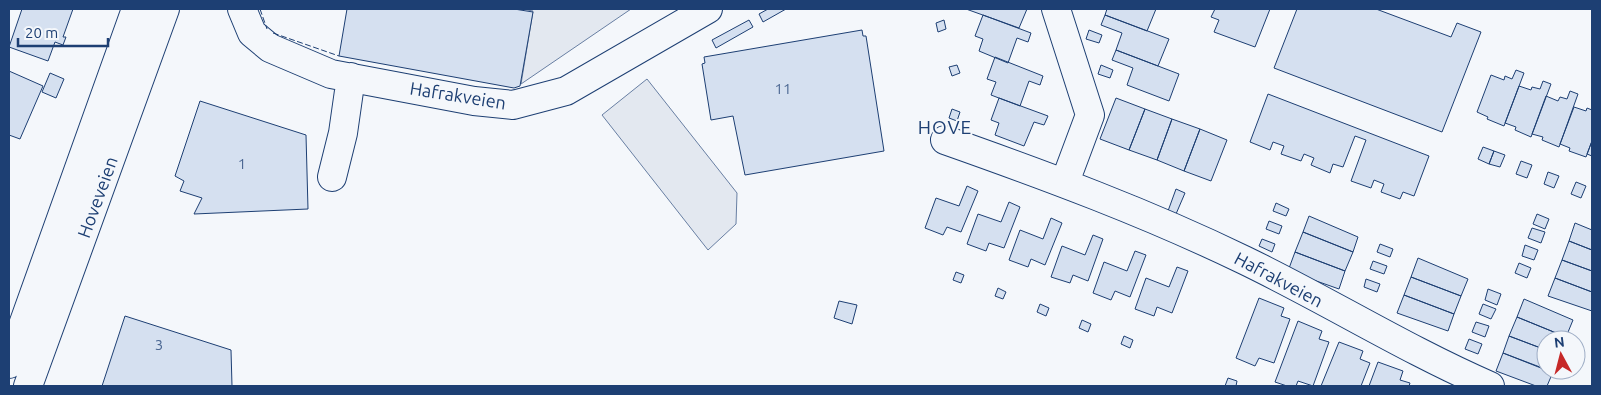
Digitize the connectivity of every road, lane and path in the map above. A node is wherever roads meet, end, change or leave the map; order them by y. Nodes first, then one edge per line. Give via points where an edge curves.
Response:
1 (136, 9) edge
2 (165, 9) edge
3 (242, 9) edge
4 (708, 9) edge
5 (1056, 9) edge
6 (351, 77) junction
7 (945, 140) dead end
8 (332, 177) dead end
9 (1065, 182) junction
10 (9, 364) edge
11 (28, 386) edge
12 (1490, 386) edge

1 - 10 street, Hoveveien
2 - 11 street, Hoveveien
3 - 6 street, Hafrakveien via 252,33 270,48 331,74
4 - 6 street, Hafrakveien via 566,91 513,105 474,101
5 - 9 street via 1090,115
6 - 8 street
7 - 9 street, Hafrakveien
9 - 12 street, Hafrakveien via 1244,260 1438,364

